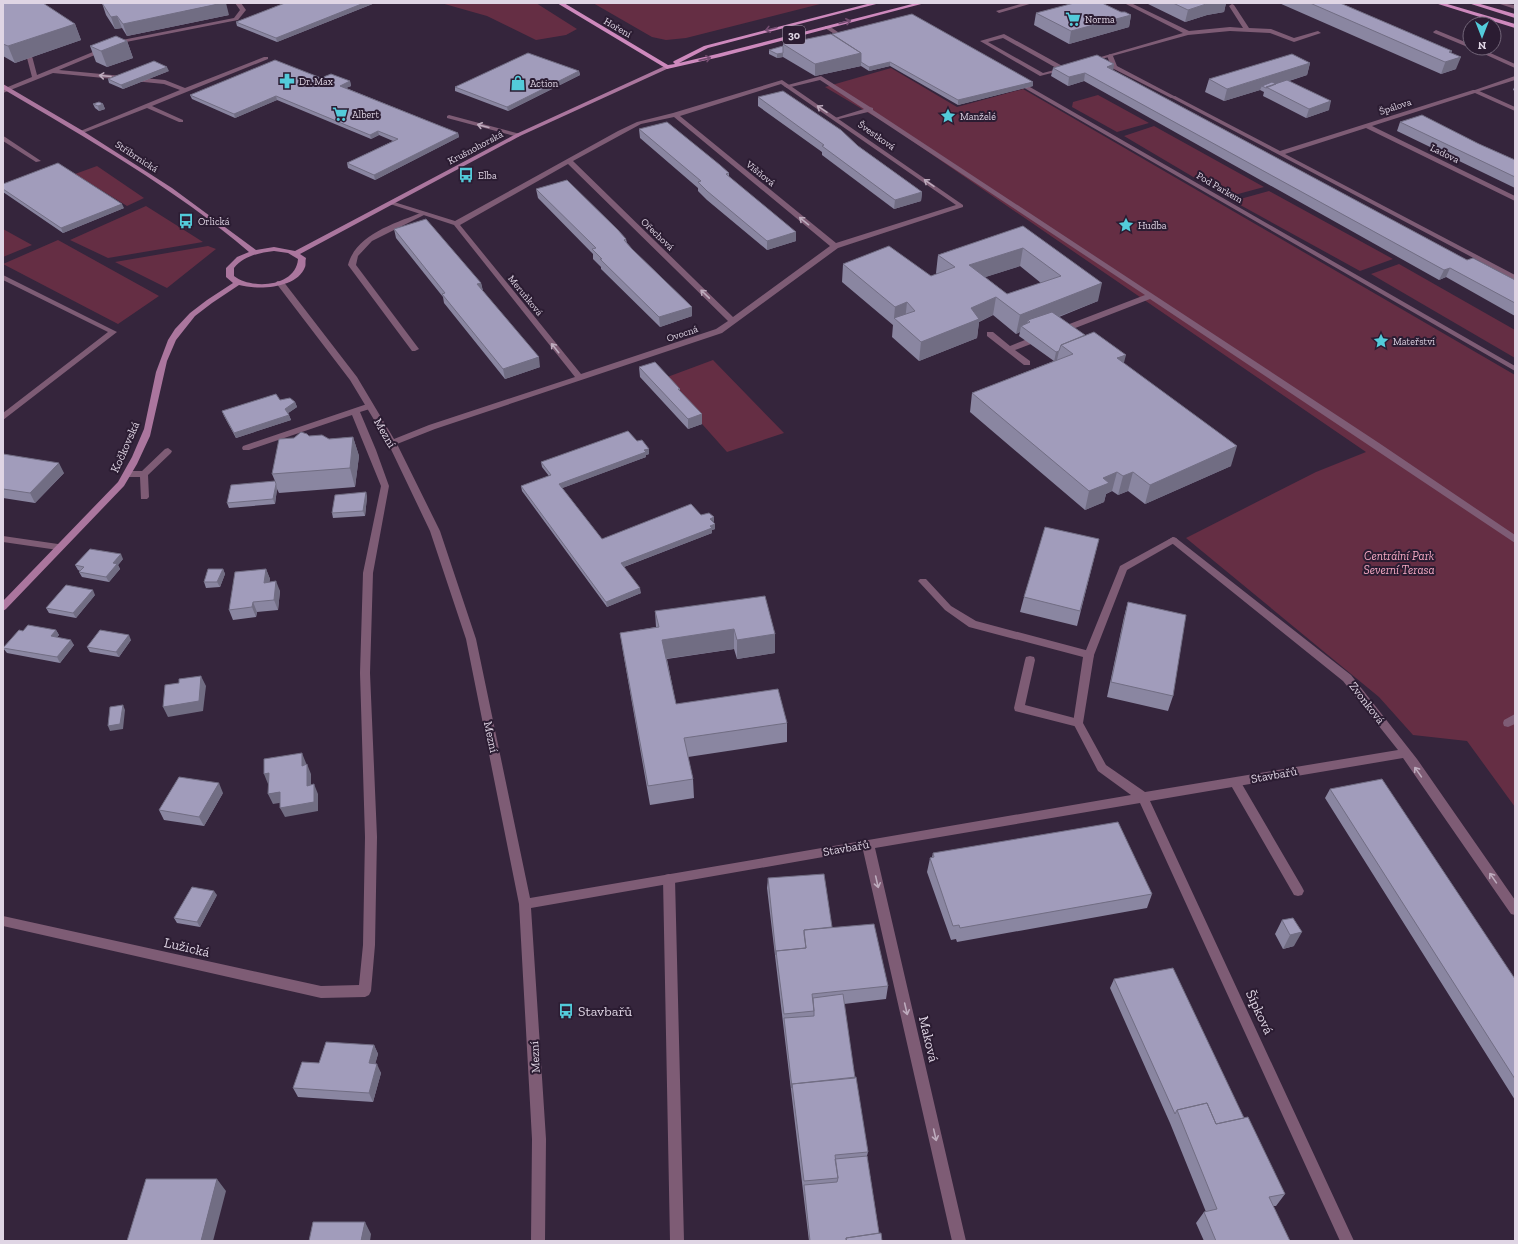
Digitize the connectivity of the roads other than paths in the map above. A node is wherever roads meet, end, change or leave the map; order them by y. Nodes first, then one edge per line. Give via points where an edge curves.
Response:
1 (238, 3) edge
2 (560, 3) edge
3 (877, 3) edge
4 (922, 3) edge
5 (1030, 3) edge
6 (1127, 3) edge
7 (1438, 3) edge
8 (1471, 3) edge
9 (1502, 3) edge
10 (1232, 6) dead end
11 (1515, 7) edge
12 (999, 11) dead end
13 (1515, 16) edge
14 (1515, 26) edge
15 (827, 27) junction
16 (1247, 30) junction
17 (1436, 32) dead end
18 (1188, 33) junction
19 (1318, 33) dead end
20 (841, 36) edge
21 (3, 38) edge
22 (1462, 43) edge
23 (1110, 56) junction
24 (1492, 56) edge
25 (266, 58) dead end
26 (1082, 64) edge
27 (1515, 66) edge
28 (667, 67) junction
29 (1066, 68) joint
30 (52, 71) junction
31 (1008, 76) edge
32 (36, 78) junction
33 (1515, 78) edge
34 (785, 84) junction
35 (5, 89) edge
36 (184, 90) junction
37 (1475, 91) junction
38 (146, 106) junction
39 (870, 109) junction
40 (1515, 109) edge
41 (675, 115) junction
42 (449, 117) dead end
43 (837, 119) junction
44 (181, 121) dead end
45 (1367, 126) junction
46 (81, 132) junction
47 (518, 136) junction
48 (3, 138) edge
49 (1280, 153) junction
50 (38, 161) dead end
51 (568, 161) junction
52 (1515, 199) edge
53 (392, 203) junction
54 (961, 206) joint
55 (425, 213) junction
56 (456, 224) junction
57 (835, 246) junction
58 (254, 252) junction
59 (296, 253) junction
60 (3, 277) edge
61 (1515, 278) edge
62 (280, 283) junction
63 (238, 284) junction
64 (1150, 296) junction
65 (733, 321) junction
66 (1062, 330) edge
67 (990, 334) dead end
68 (1028, 342) edge
69 (1010, 349) junction
70 (415, 350) dead end
71 (1027, 363) dead end
72 (1515, 369) edge
73 (580, 378) junction
74 (370, 406) junction
75 (355, 411) junction
76 (3, 417) edge
77 (392, 443) junction
78 (246, 448) dead end
79 (168, 451) dead end
80 (128, 474) junction
81 (144, 474) junction
82 (144, 497) dead end
83 (3, 540) edge
84 (1515, 540) edge
85 (58, 547) junction
86 (923, 582) dead end
87 (3, 607) edge
88 (1089, 655) junction
89 (1030, 660) dead end
90 (1078, 723) junction
91 (1405, 753) junction
92 (1235, 782) junction
93 (1144, 797) junction
94 (868, 844) junction
95 (669, 879) junction
96 (1298, 891) dead end
97 (526, 904) junction
98 (1515, 910) edge
99 (3, 921) edge
100 (538, 1241) edge
101 (677, 1241) edge
102 (959, 1241) edge
103 (1347, 1241) edge

1 - 30 street via 243,10 236,19 124,41
2 - 28 main road, Hoření
3 -> 28 main road, Krušnohorská / 30 via 706,47
15 -> 4 main road, Krušnohorská / 30
5 - 12 street
6 - 18 street
7 - 14 main road
8 - 13 main road
9 - 11 street
10 - 16 street
15 - 20 street
28 -> 15 main road, Krušnohorská / 30
16 - 18 street
16 - 19 street via 1271,31 1294,40
17 - 22 street
18 - 23 street
21 - 32 street via 30,57
23 - 26 street
23 - 49 street via 1114,66
24 - 27 street
25 - 36 street
28 - 47 street, Krušnohorská
29 - 29 street via 1004,36 983,41 1042,75
30 - 32 street
36 -> 30 street via 165,82
31 - 72 street, Pod Parkem
32 - 35 street
33 - 37 street, Špálova
34 - 39 street via 822,78
34 - 41 street
43 -> 34 street, Švestková
35 - 46 street, Stříbrnická
36 - 38 street
37 - 40 street
37 - 45 street, Špálova
38 - 44 street
38 - 46 street
39 - 43 street
39 - 64 street
41 - 51 street via 639,124 620,132
57 -> 41 street, Višňová
47 -> 42 street
54 -> 43 street, Švestková
45 - 49 street, Špálova
45 - 52 street, Ladova
46 - 58 street, Stříbrnická via 170,189
47 - 53 street, Krušnohorská
48 - 50 street
49 - 61 street
51 - 56 street
65 -> 51 street, Ořechová
53 - 55 street
53 - 59 street, Krušnohorská
54 - 57 street, Ovocná
55 - 56 street
55 - 70 street via 361,245 352,260 352,265
73 -> 56 street, Meruňková
57 - 65 street, Ovocná
58 - 59 street via 274,249
58 - 63 street via 240,258 230,268 230,277
59 - 62 street via 302,258 301,270
60 - 76 street via 113,332
62 - 63 street via 254,287
62 - 74 street, Mezní via 354,379
63 - 80 street, Kočkovská via 198,310 171,341 163,360 148,429
64 - 66 street
64 - 84 street
65 - 73 street, Ovocná via 719,331
67 - 69 street
68 - 69 street
69 - 71 street
73 - 77 street, Ovocná via 432,427
74 - 75 street
74 - 77 street, Mezní
75 - 78 street
75 - 99 street, Lužická via 385,486 368,573 365,673 371,837 370,945 365,991 321,992
77 - 97 street, Mezní via 435,531 471,639
79 - 81 street
80 - 81 street
80 - 85 street, Kočkovská
81 - 82 street
83 - 85 street
85 - 87 street, Kočkovská
86 - 88 street via 948,608 973,624
88 - 90 street
88 - 91 street, Zvonková via 1123,568 1173,540 1347,678
89 - 90 street via 1019,708
90 - 93 street via 1102,768
91 - 92 street, Stavbařů
98 -> 91 street, Zvonková
92 - 93 street, Stavbařů
92 - 96 street
93 - 94 street, Stavbařů
93 - 103 street, Šípková
94 - 95 street, Stavbařů
94 -> 102 street, Maková
95 - 97 street, Stavbařů
95 - 101 street
97 - 100 street, Mezní via 539,1139

